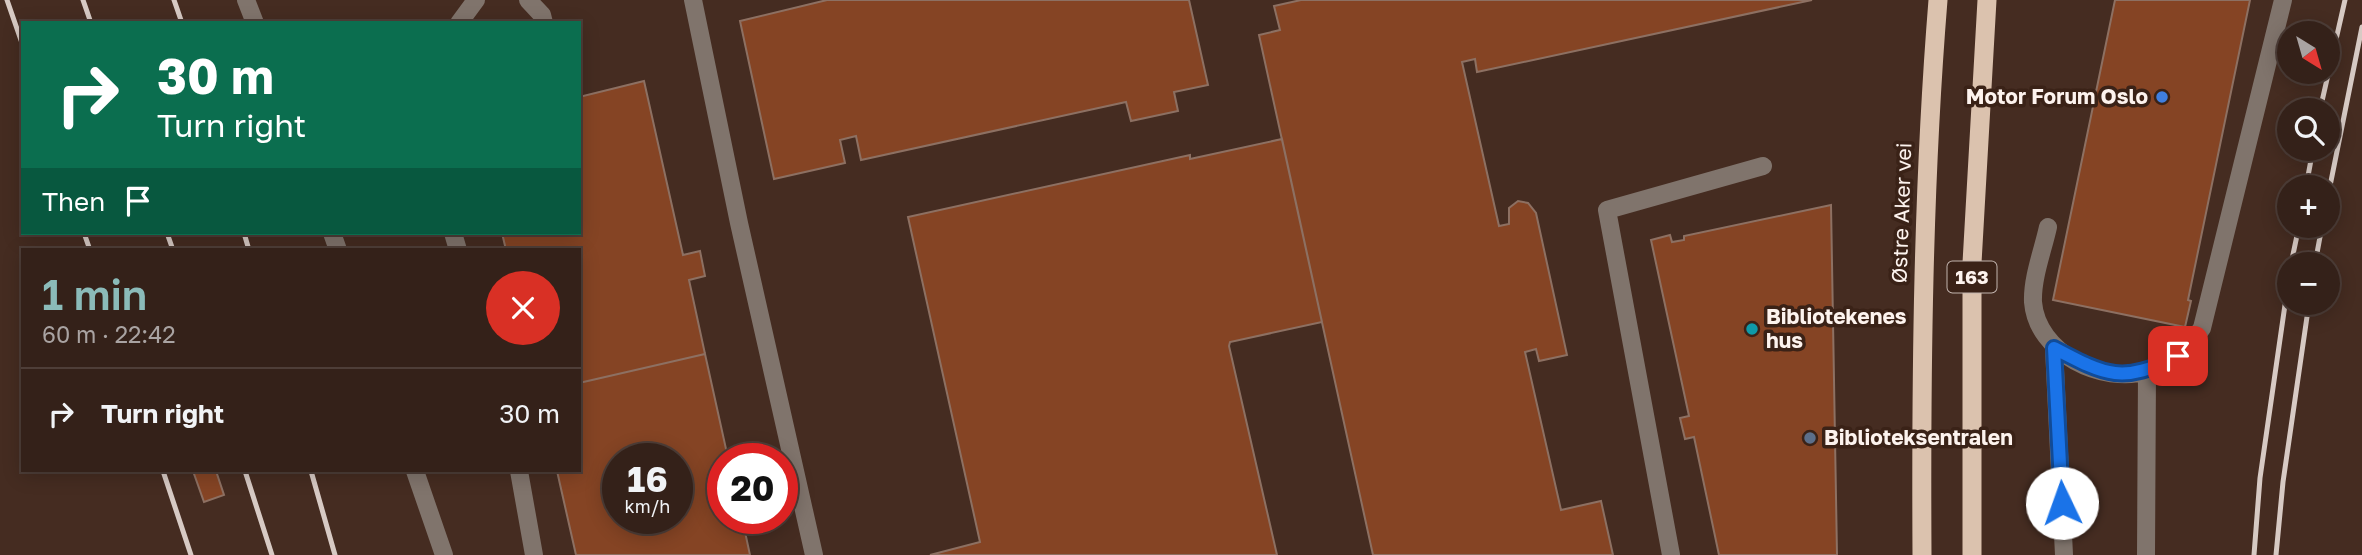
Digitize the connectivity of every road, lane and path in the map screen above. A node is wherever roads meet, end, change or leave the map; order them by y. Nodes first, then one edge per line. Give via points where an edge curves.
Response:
1 (246, 0) edge
2 (476, 0) edge
3 (528, 0) edge
4 (693, 0) edge
5 (1938, 0) edge
6 (1987, 0) edge
7 (2283, 0) edge
8 (254, 21) edge
9 (460, 21) edge
10 (544, 21) edge
11 (1763, 166) dead end
12 (2049, 227) dead end
13 (2054, 348) junction
14 (2147, 372) junction
15 (415, 472) edge
16 (519, 472) edge
17 (444, 555) edge
18 (534, 555) edge
19 (814, 555) edge
20 (1671, 555) edge
21 (1922, 555) edge
22 (1972, 555) edge
23 (2064, 555) edge
24 (2146, 555) edge

1 - 8 lane
2 - 9 lane
3 - 10 lane
4 - 19 lane
5 - 21 highway, Østre Aker vei / 163 via 1922,275
6 - 22 highway, 163 via 1972,263
7 - 14 lane via 2203,328 2178,356
11 - 20 lane via 1606,209
12 - 13 lane via 2033,302
13 - 14 lane via 2101,373
13 - 23 lane
14 - 24 lane
15 - 17 lane
16 - 18 lane

